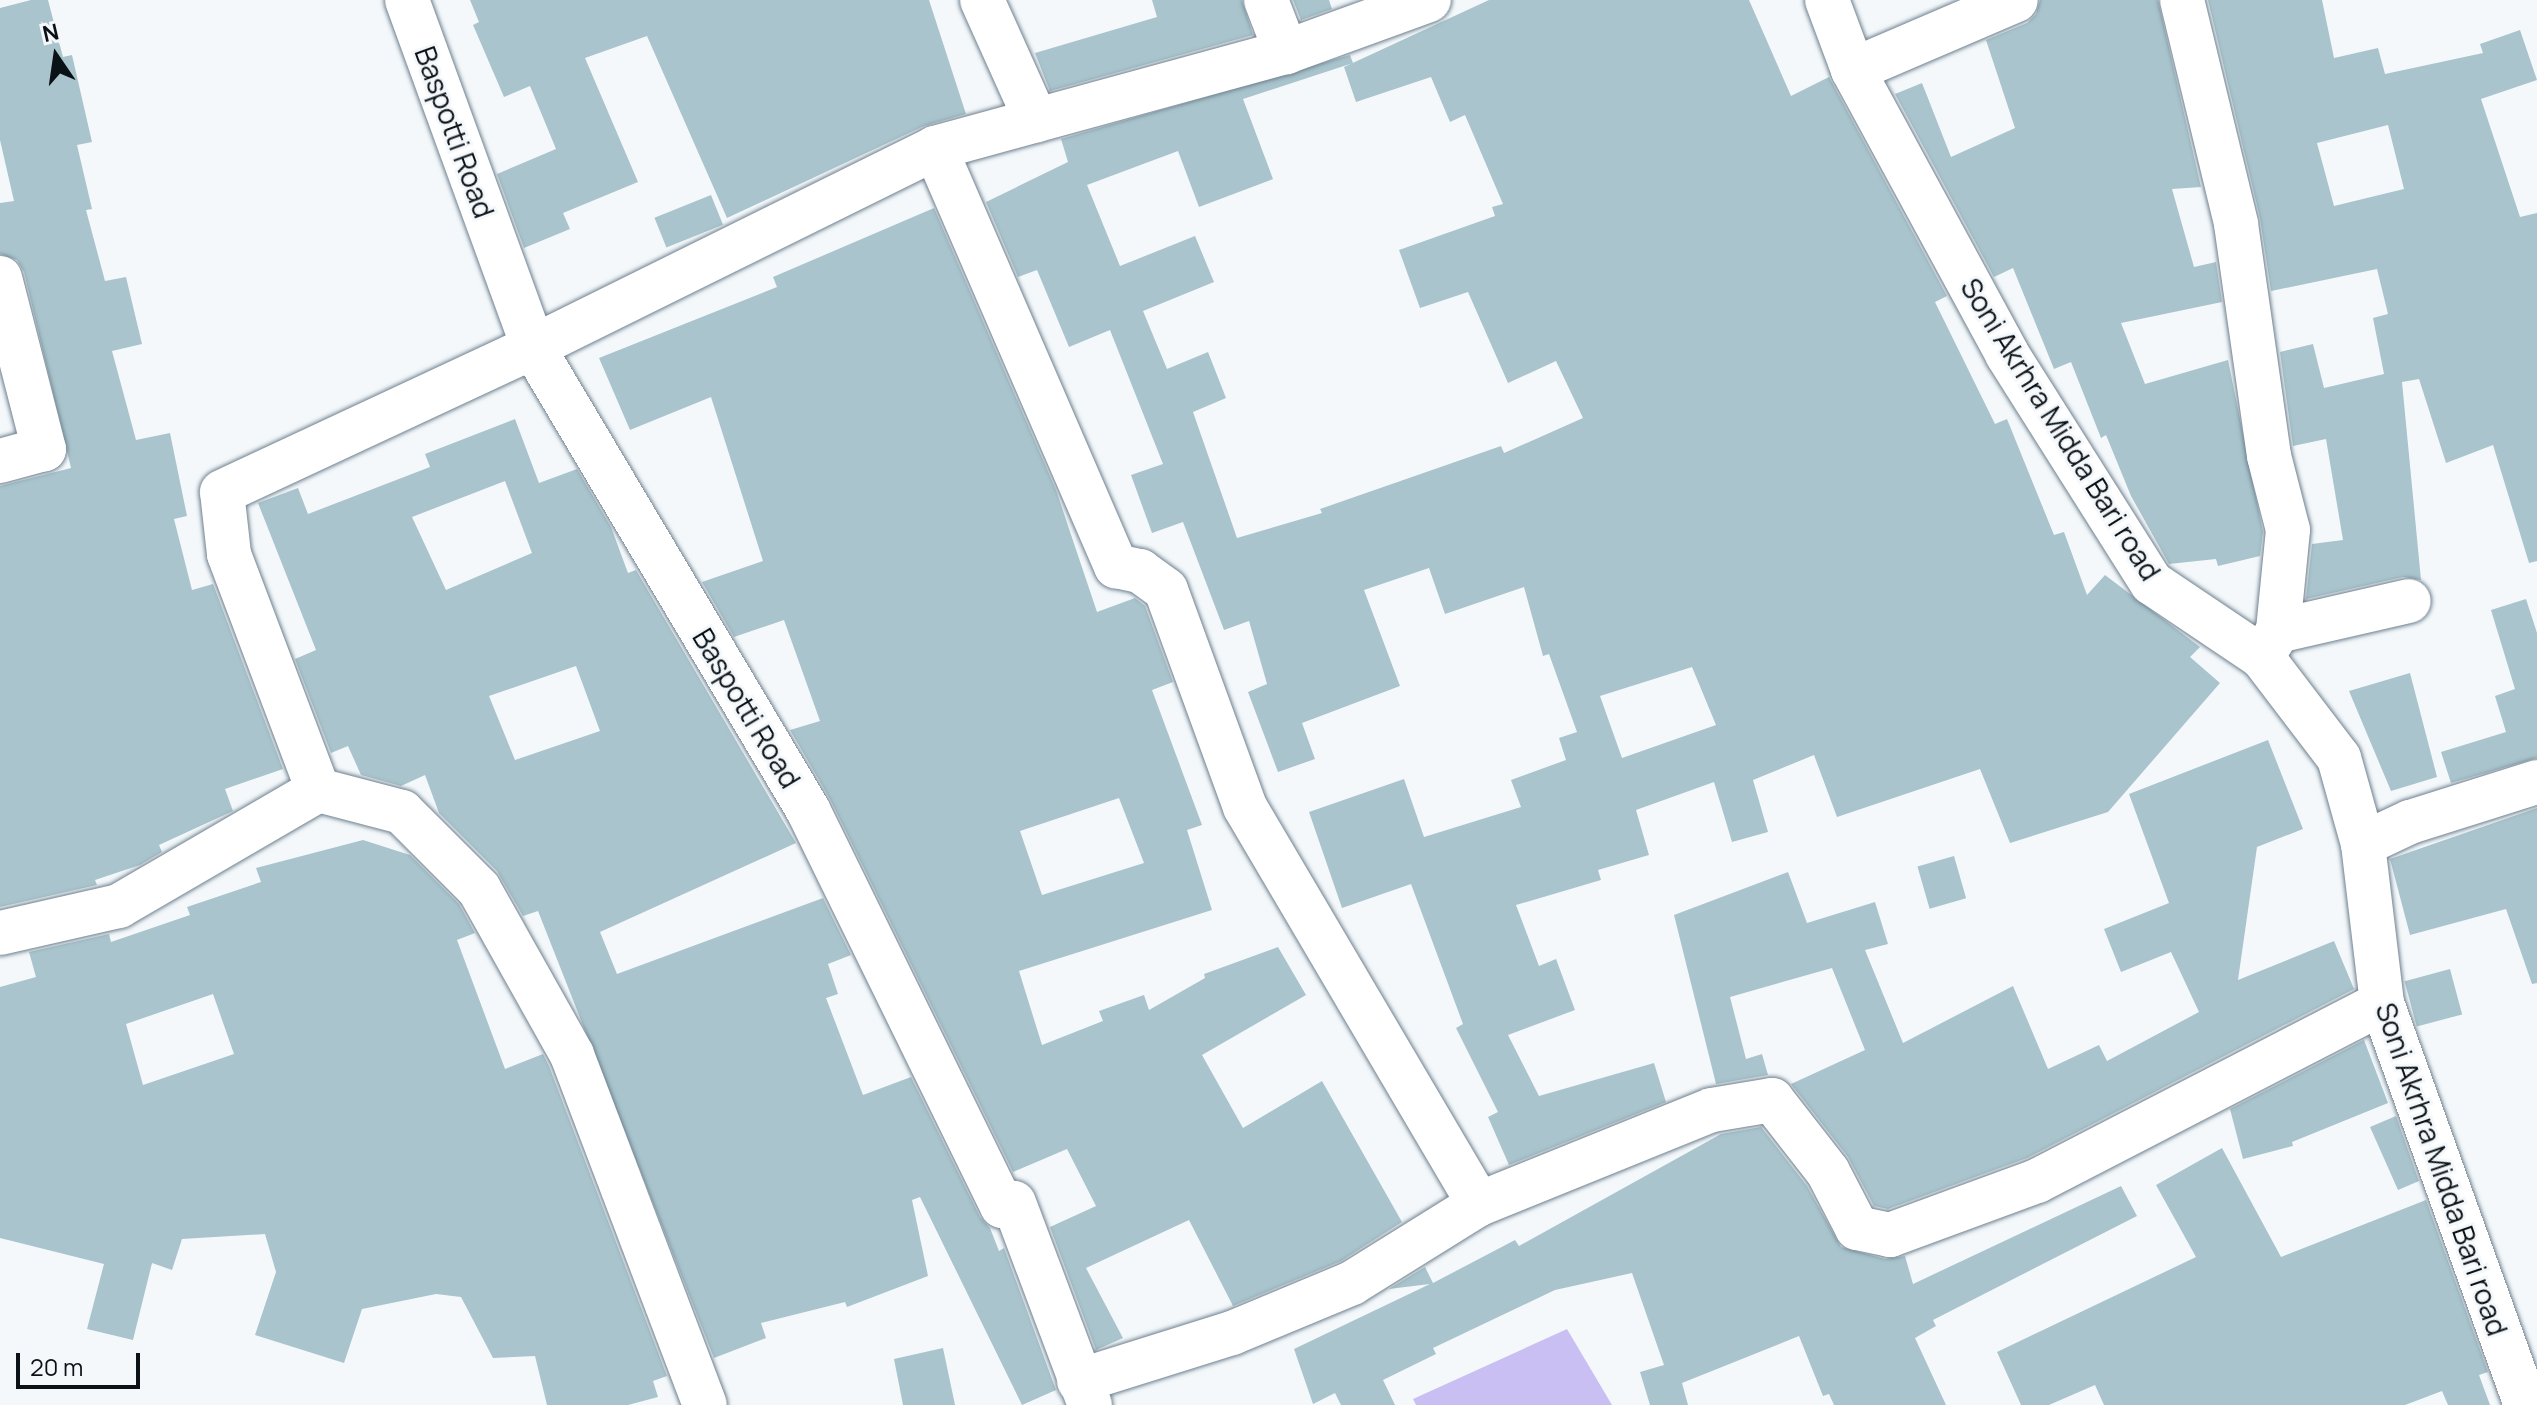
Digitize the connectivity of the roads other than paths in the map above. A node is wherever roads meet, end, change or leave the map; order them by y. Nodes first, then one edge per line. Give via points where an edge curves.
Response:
1 (407, 0) edge
2 (982, 0) edge
3 (1266, 0) edge
4 (1429, 0) edge
5 (1827, 0) edge
6 (2016, 0) edge
7 (2182, 0) edge
8 (1286, 52) junction
9 (1853, 70) junction
10 (1036, 120) junction
11 (935, 148) junction
12 (0, 278) edge
13 (533, 347) junction
14 (0, 461) edge
15 (2409, 601) dead end
16 (2270, 644) junction
17 (2537, 782) edge
18 (318, 790) junction
19 (2363, 844) junction
20 (0, 933) edge
21 (2382, 1003) junction
22 (1479, 1204) junction
23 (1084, 1393) edge
24 (705, 1405) edge
25 (2526, 1405) edge

1 - 13 street, Baspotti Road
2 - 10 street
3 - 8 street
4 - 8 street
5 - 9 street, Soni Akrhra Midda Bari road
6 - 9 street
7 - 16 street via 2236,224 2269,456 2288,530
8 - 10 street
9 - 16 street, Soni Akrhra Midda Bari road via 2007,354 2152,583
10 - 11 street
11 - 13 street
11 - 22 street via 1116,566 1140,571 1166,590 1245,807
12 - 14 street via 44,449
13 - 18 street via 222,492 229,554
13 - 23 street, Baspotti Road via 808,810 1002,1206 1014,1203
15 - 16 street
16 - 19 street, Soni Akrhra Midda Bari road via 2339,758 2356,803
17 - 19 street via 2410,822
18 - 20 street via 119,906
18 - 24 street via 402,812 479,889 572,1055
19 - 21 street, Soni Akrhra Midda Bari road
21 - 22 street via 2037,1181 1890,1235 1857,1228 1828,1172 1772,1100 1712,1110
21 - 25 street, Soni Akrhra Midda Bari road
22 - 23 street via 1352,1283

